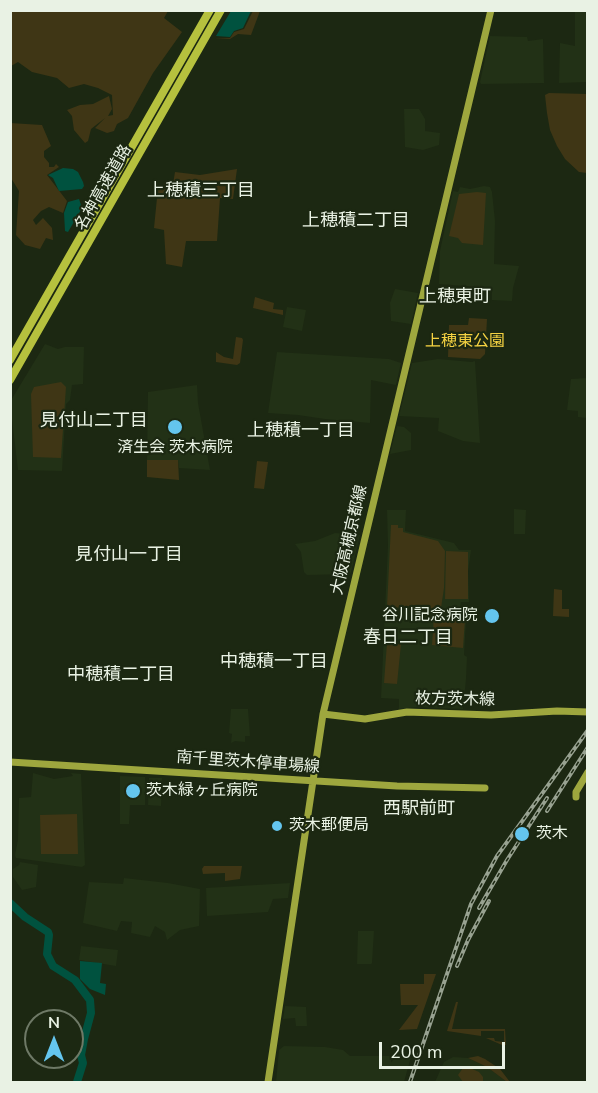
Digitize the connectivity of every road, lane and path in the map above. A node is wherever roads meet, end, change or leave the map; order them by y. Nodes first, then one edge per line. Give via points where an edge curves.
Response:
1 (210, 10) edge
2 (220, 10) edge
3 (490, 10) edge
4 (10, 360) edge
5 (10, 380) edge
6 (588, 712) edge
7 (323, 714) junction
8 (10, 762) edge
9 (588, 772) edge
10 (312, 780) junction
11 (485, 788) dead end
12 (576, 797) dead end
13 (268, 1083) edge

1 - 4 highway, 名神高速道路
2 - 5 highway, 名神高速道路
3 - 7 main road, 大阪高槻京都線
6 - 7 main road, 枚方茨木線 via 407,712 365,719
7 - 10 main road, 大阪高槻京都線
8 - 10 main road, 南千里茨木停車場線
9 - 12 main road
10 - 11 main road, 南千里茨木停車場線
10 - 13 main road, 大阪高槻京都線

